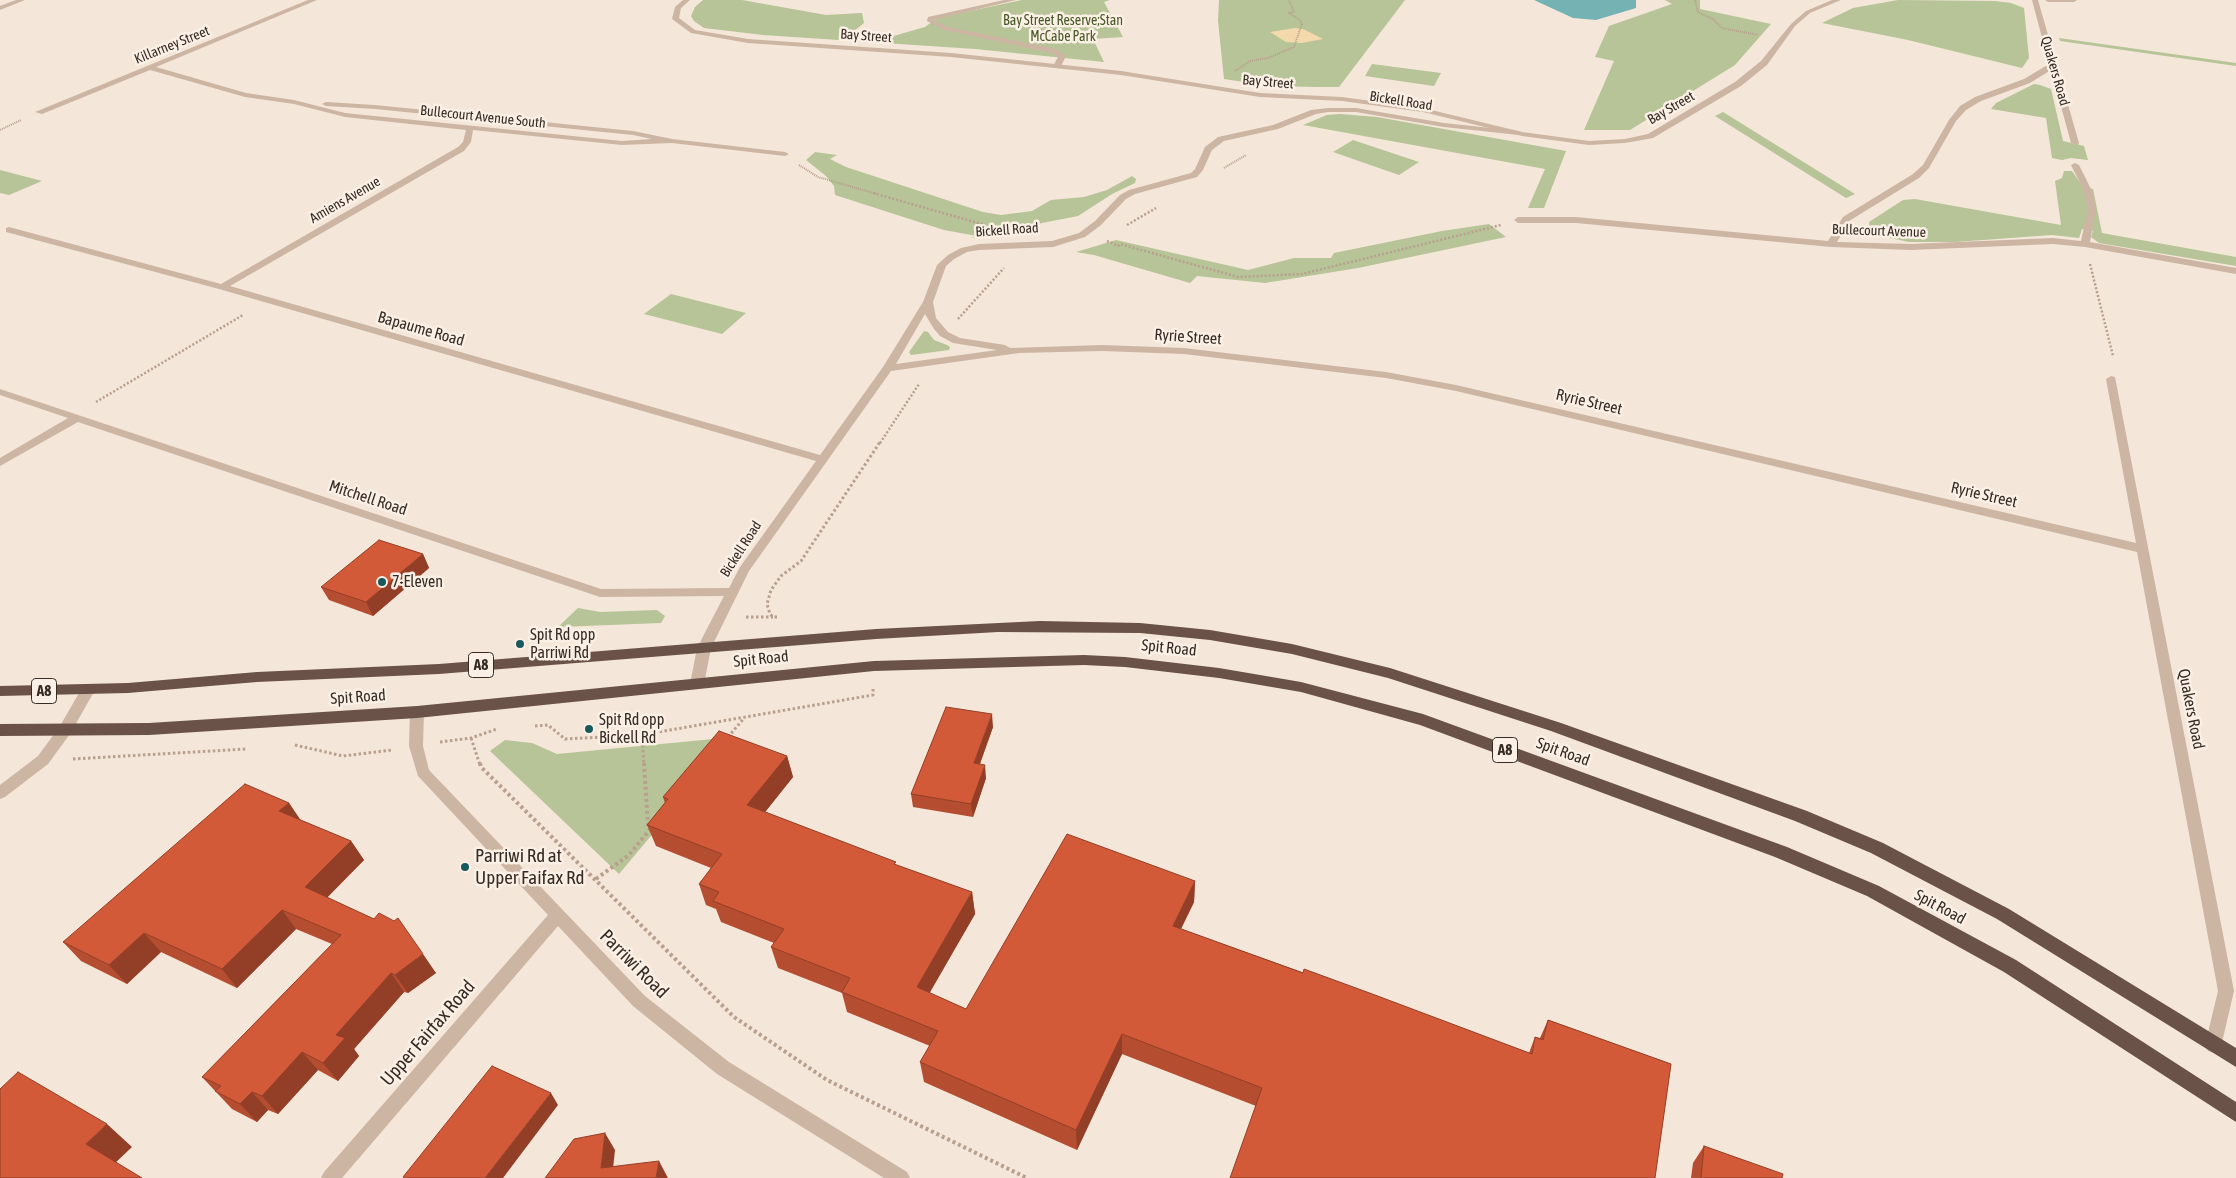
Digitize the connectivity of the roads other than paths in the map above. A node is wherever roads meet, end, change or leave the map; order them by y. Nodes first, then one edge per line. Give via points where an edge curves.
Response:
1 (22, 0) edge
2 (314, 0) edge
3 (687, 0) edge
4 (1013, 0) edge
5 (1838, 0) edge
6 (2035, 0) edge
7 (2048, 0) edge
8 (2074, 0) edge
9 (0, 8) edge
10 (2053, 65) junction
11 (1057, 66) junction
12 (149, 67) junction
13 (294, 102) junction
14 (40, 112) dead end
15 (470, 128) junction
16 (1522, 134) junction
17 (672, 141) junction
18 (2075, 142) dead end
19 (785, 154) road end
20 (2075, 165) dead end
21 (1518, 220) road end
22 (9, 230) dead end
23 (1831, 244) junction
24 (2085, 244) junction
25 (2236, 272) edge
26 (222, 288) junction
27 (928, 302) junction
28 (1019, 350) junction
29 (888, 368) junction
30 (2111, 379) dead end
31 (0, 392) edge
32 (76, 418) junction
33 (824, 460) junction
34 (0, 463) edge
35 (2143, 549) junction
36 (733, 592) junction
37 (704, 648) junction
38 (697, 684) junction
39 (88, 690) junction
40 (0, 692) edge
41 (417, 712) junction
42 (0, 730) edge
43 (65, 730) junction
44 (0, 793) edge
45 (558, 915) junction
46 (2214, 1045) junction
47 (2236, 1058) edge
48 (2236, 1113) edge
49 (330, 1178) edge
50 (900, 1178) edge

1 - 9 street
2 - 12 street, Killarney Street
3 - 11 street, Bay Street via 678,7 675,19 694,32 748,41 892,50
4 - 11 street via 930,18 930,22 946,30 1054,51 1062,56
5 - 16 street, Bay Street via 1808,12 1793,25 1764,63 1738,84 1650,136 1589,143
6 - 10 street, Quakers Road
7 - 8 street
10 - 18 street, Quakers Road
10 - 23 street via 2028,80 1963,108 1926,166 1916,176 1846,219
11 - 16 street, Bay Street via 1260,95 1382,104
12 - 13 street, Bullecourt Avenue South via 245,95
12 - 14 street, Killarney Street
13 - 15 street, Bullecourt Avenue South via 345,115
13 - 17 street, Bullecourt Avenue South via 633,133
15 - 17 street, Bullecourt Avenue South via 622,143
15 - 26 street, Amiens Avenue via 467,142 461,149
16 - 27 street, Bickell Road via 1356,110 1314,112 1274,127 1221,139 1208,149 1194,175 1132,192 1082,235 1053,244 979,247 958,254 942,265
17 - 19 street, Bullecourt Avenue South
20 - 24 street via 2088,191 2092,209
21 - 23 street, Bullecourt Avenue via 1576,220
22 - 26 street, Bapaume Road
23 - 24 street, Bullecourt Avenue via 1940,247 2053,241
24 - 25 street, Bullecourt Avenue
26 - 33 street, Bapaume Road
27 - 28 street, Ryrie Street via 936,327 957,341
27 - 29 street, Bickell Road
28 - 29 street, Ryrie Street
28 - 35 street, Ryrie Street via 1102,348 1184,352 1386,375 1456,388
29 - 33 street, Bickell Road
30 - 35 street, Quakers Road
31 - 32 street, Mitchell Road
32 - 34 street
32 - 36 street, Mitchell Road via 600,593
33 - 36 street, Bickell Road via 744,570
35 - 46 street, Quakers Road via 2226,991
36 - 37 street, Bickell Road
37 - 38 street, Bickell Road
37 - 39 highway, Spit Road / A8
37 - 46 highway, Spit Road / A8 via 998,627 1140,628 1210,635 1292,649 1390,673 1556,727 1801,816 1877,848 2004,914
38 - 41 highway, Spit Road / A8
38 - 48 highway, Spit Road / A8 via 874,666 1084,660 1125,662 1219,673 1301,688 1423,720 1781,852 1873,892 2010,966
39 - 40 highway, Spit Road / A8
39 - 43 street
41 - 43 highway, Spit Road / A8 via 149,729
41 - 45 street, Parriwi Road via 416,746 423,772
42 - 43 highway, Spit Road / A8
43 - 44 street via 43,760
45 - 49 street, Upper Fairfax Road
45 - 50 street, Parriwi Road via 639,1001 723,1068
46 - 47 highway, Spit Road / A8

